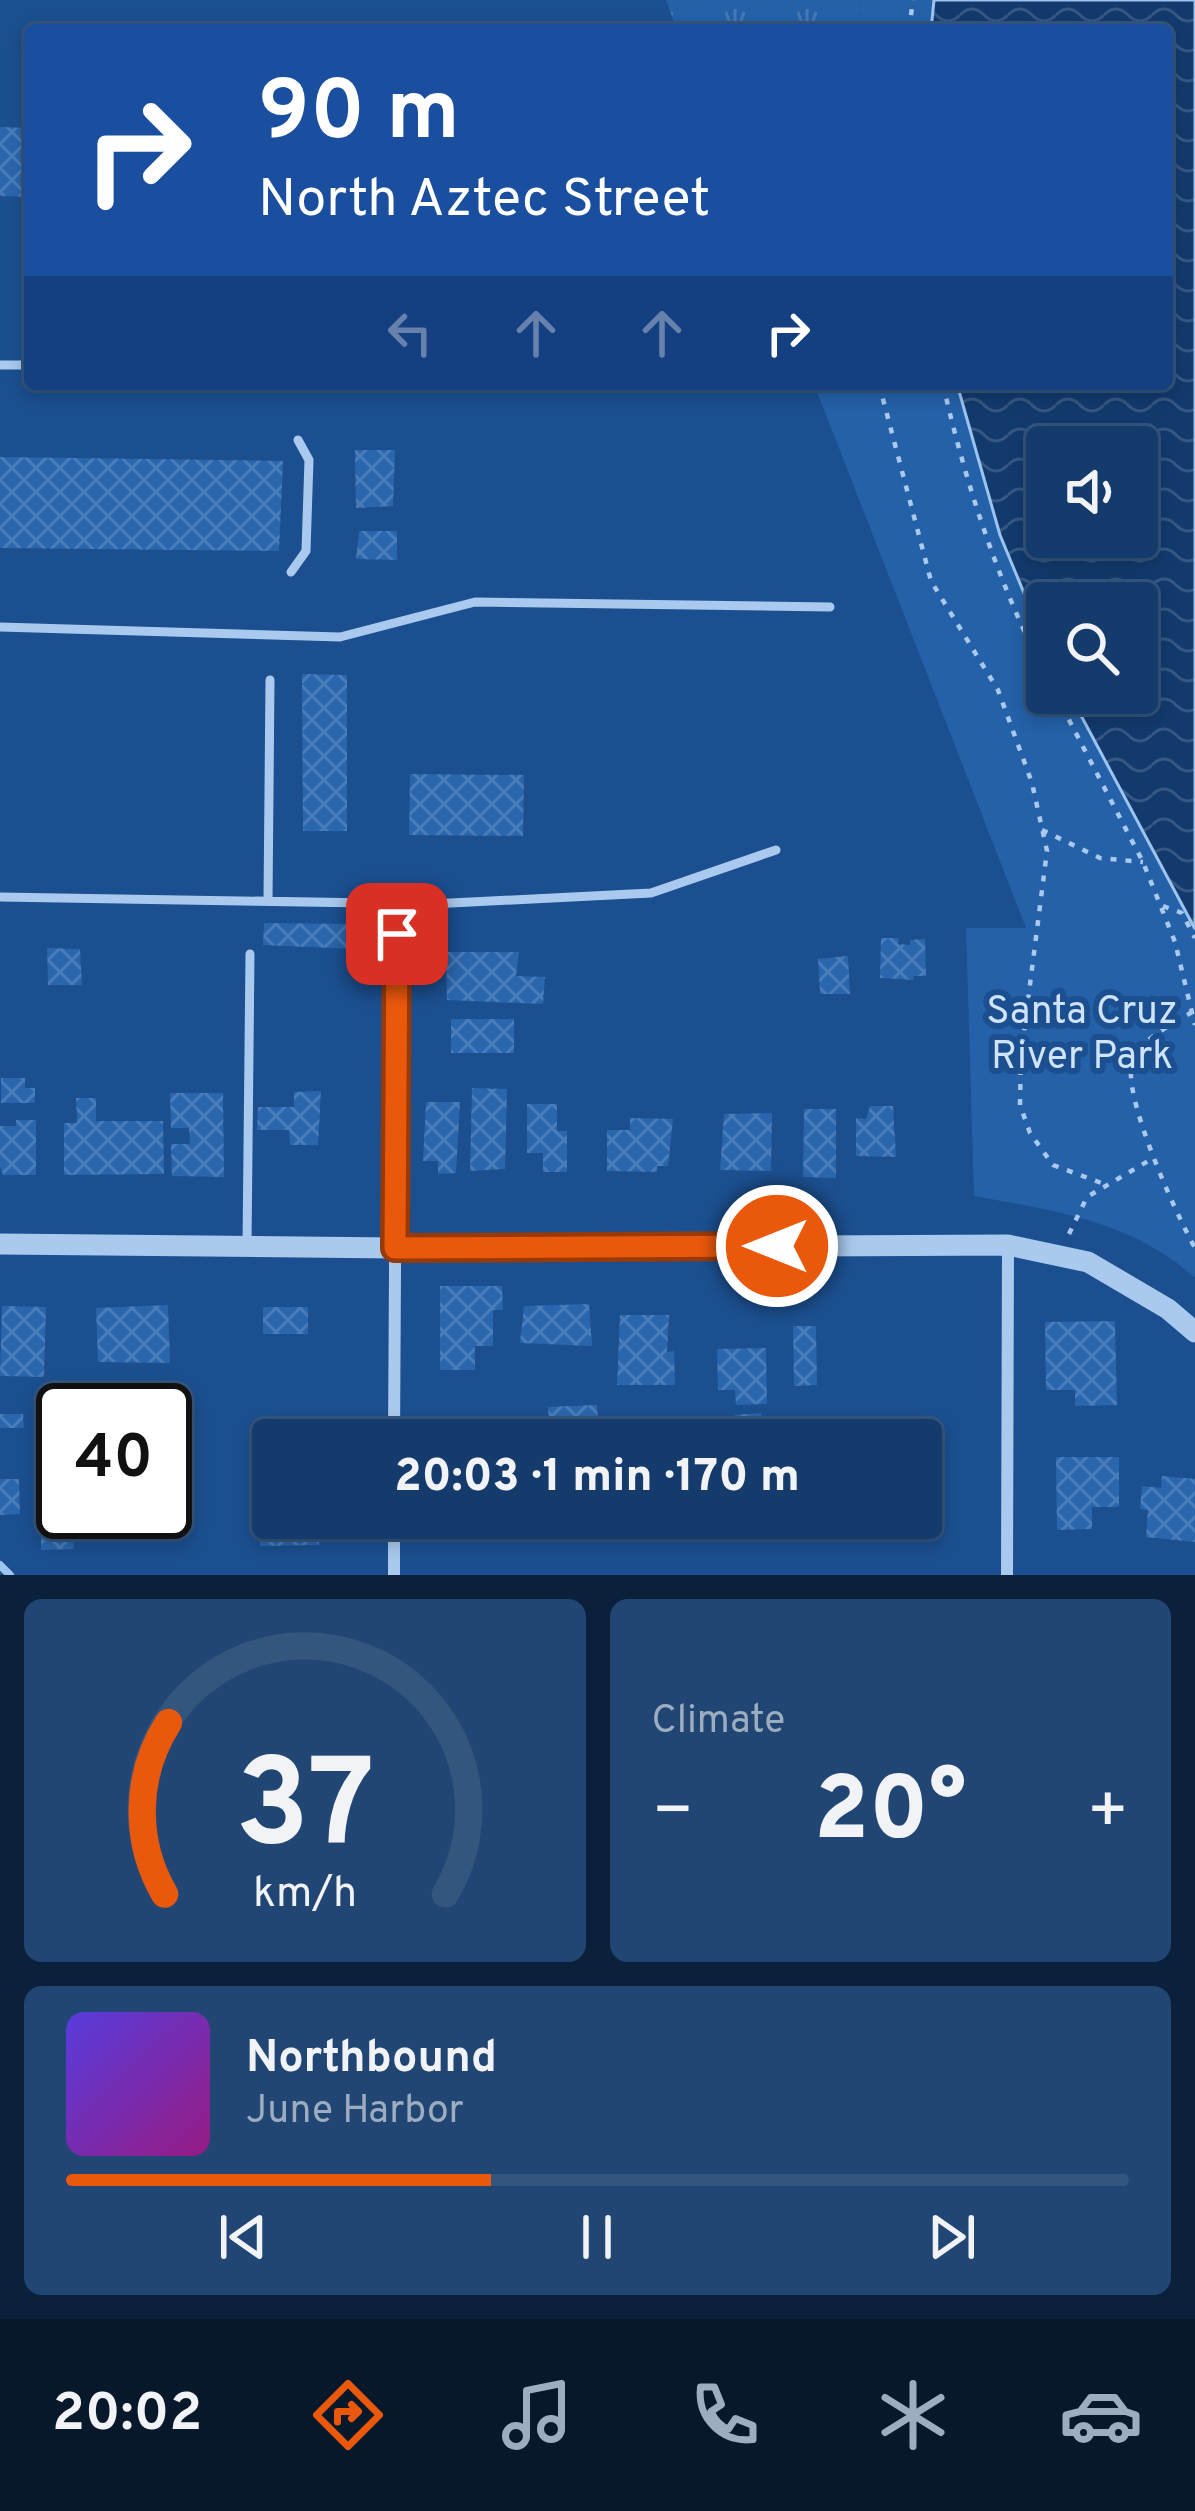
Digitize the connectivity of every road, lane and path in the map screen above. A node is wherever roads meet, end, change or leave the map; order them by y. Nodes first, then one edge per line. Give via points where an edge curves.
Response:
1 (881, 390) edge
2 (944, 390) edge
3 (298, 440) dead end
4 (291, 572) dead end
5 (830, 607) dead end
6 (0, 627) edge
7 (1026, 632) edge
8 (270, 680) dead end
9 (1066, 714) edge
10 (1042, 830) junction
11 (776, 850) dead end
12 (1143, 862) junction
13 (0, 897) edge
14 (268, 901) junction
15 (1160, 904) junction
16 (397, 934) dead end
17 (1195, 938) edge
18 (250, 954) dead end
19 (1192, 1012) junction
20 (1195, 1025) edge
21 (1155, 1156) junction
22 (1104, 1184) junction
23 (0, 1244) edge
24 (1008, 1244) junction
25 (247, 1246) junction
26 (395, 1248) junction
27 (1195, 1248) edge
28 (1058, 1255) junction
29 (1195, 1332) edge
30 (394, 1419) edge
31 (394, 1539) edge
32 (394, 1575) edge
33 (1007, 1575) edge

1 - 10 path via 932,581 998,690
2 - 7 path via 994,561
3 - 4 lane via 309,460 306,551
5 - 6 lane via 475,602 340,637
8 - 14 lane
9 - 12 path
10 - 12 path via 1100,858
10 - 22 path via 1047,851 1020,1106 1053,1165
11 - 14 lane via 651,893 431,904
12 - 15 path
13 - 14 lane
15 - 17 path via 1182,913
15 - 19 path
16 - 26 street
18 - 25 lane
19 - 20 path
19 - 21 path via 1144,1044 1132,1062 1128,1080
21 - 22 path
21 - 27 path
22 - 28 path via 1088,1197
23 - 25 street
24 - 26 street
24 - 28 street
24 - 33 street
25 - 26 street
26 - 30 street
28 - 29 street via 1088,1262
31 - 32 street

